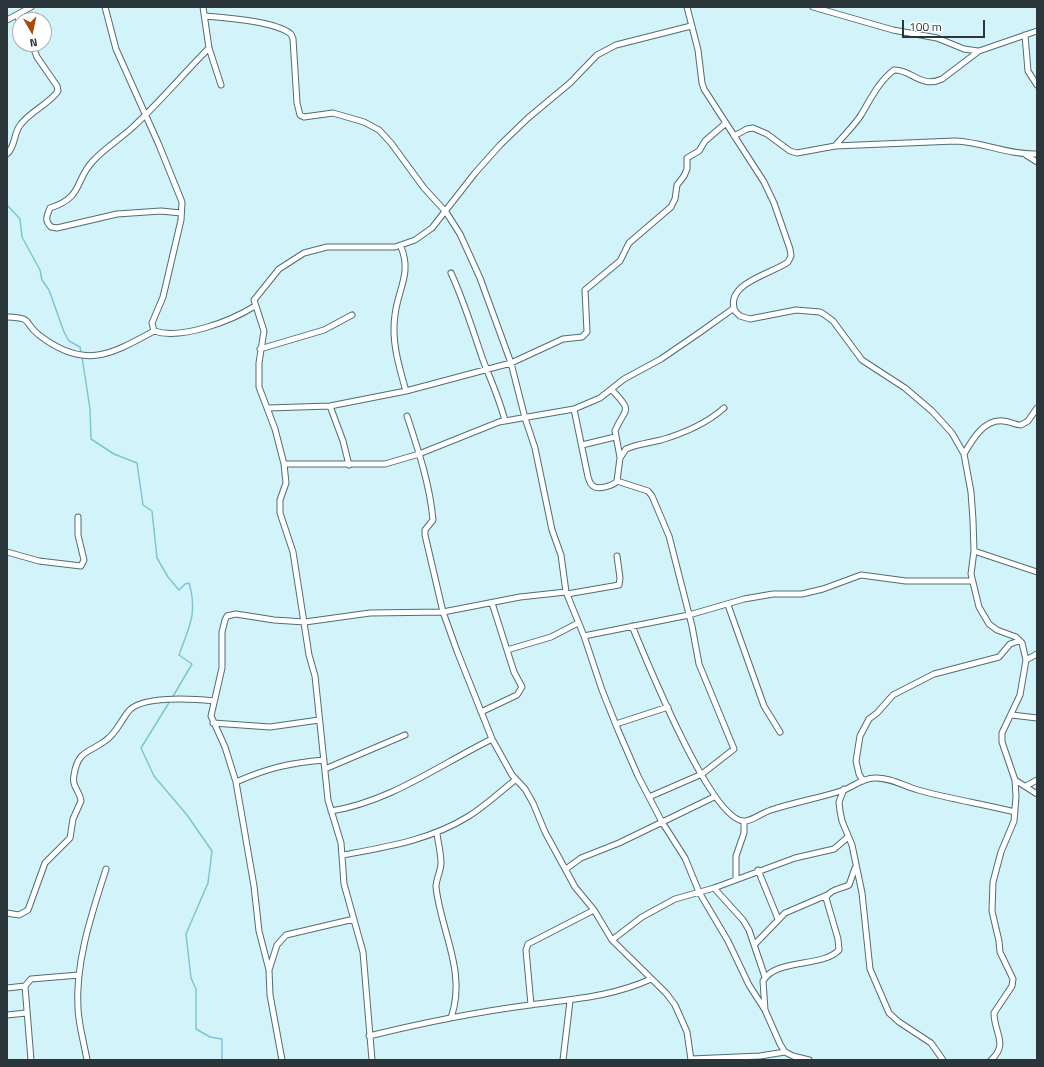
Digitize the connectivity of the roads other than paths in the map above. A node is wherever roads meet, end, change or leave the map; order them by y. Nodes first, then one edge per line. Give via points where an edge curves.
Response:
1 (105, 7) edge
2 (204, 7) edge
3 (687, 7) edge
4 (813, 7) edge
5 (205, 16) junction
6 (691, 26) junction
7 (1037, 31) edge
8 (1025, 35) junction
9 (209, 48) junction
10 (35, 52) edge
11 (979, 52) junction
12 (221, 85) dead end
13 (1037, 85) edge
14 (145, 115) junction
15 (726, 123) junction
16 (734, 136) junction
17 (835, 146) junction
18 (7, 154) edge
19 (1025, 154) junction
20 (1037, 154) edge
21 (1037, 162) edge
22 (446, 212) junction
23 (181, 213) junction
24 (401, 247) junction
25 (452, 273) dead end
26 (255, 306) junction
27 (734, 308) junction
28 (352, 315) dead end
29 (7, 317) edge
30 (154, 331) junction
31 (260, 349) junction
32 (511, 363) junction
33 (487, 370) junction
34 (612, 390) junction
35 (406, 391) junction
36 (330, 406) junction
37 (268, 408) junction
38 (724, 408) dead end
39 (1037, 408) edge
40 (574, 409) junction
41 (407, 416) dead end
42 (525, 418) junction
43 (505, 421) junction
44 (615, 437) junction
45 (582, 445) junction
46 (419, 454) junction
47 (964, 454) junction
48 (620, 458) junction
49 (284, 464) junction
50 (349, 465) junction
51 (617, 481) junction
52 (78, 517) dead end
53 (974, 551) junction
54 (7, 552) edge
55 (617, 556) dead end
56 (1037, 572) edge
57 (972, 581) junction
58 (566, 593) junction
59 (492, 603) junction
60 (728, 605) junction
61 (443, 612) junction
62 (689, 615) junction
63 (305, 622) junction
64 (578, 623) junction
65 (632, 626) junction
66 (584, 636) junction
67 (1020, 641) junction
68 (507, 650) junction
69 (1037, 654) edge
70 (1026, 660) junction
71 (214, 700) junction
72 (668, 707) junction
73 (481, 712) junction
74 (1012, 715) junction
75 (1037, 718) edge
76 (318, 720) junction
77 (212, 723) junction
78 (616, 724) junction
79 (780, 732) dead end
80 (405, 735) dead end
81 (492, 739) junction
82 (324, 760) junction
83 (325, 769) junction
84 (702, 774) junction
85 (515, 780) junction
86 (1015, 780) junction
87 (1037, 780) edge
88 (864, 781) junction
89 (236, 782) junction
90 (1026, 786) junction
91 (844, 789) junction
92 (1037, 794) edge
93 (714, 796) junction
94 (650, 797) junction
95 (331, 811) junction
96 (1016, 812) junction
97 (744, 821) junction
98 (662, 822) junction
99 (437, 833) junction
100 (848, 837) junction
101 (343, 855) junction
102 (856, 865) junction
103 (106, 869) dead end
104 (566, 869) junction
105 (758, 870) junction
106 (736, 878) junction
107 (714, 888) junction
108 (699, 892) junction
109 (827, 895) junction
110 (594, 910) junction
111 (7, 913) edge
112 (354, 919) junction
113 (778, 919) junction
114 (612, 940) junction
115 (755, 944) junction
116 (269, 970) junction
117 (79, 975) junction
118 (766, 977) junction
119 (651, 979) junction
120 (25, 986) junction
121 (7, 988) edge
122 (570, 1001) junction
123 (531, 1005) junction
124 (765, 1010) junction
125 (26, 1013) junction
126 (7, 1015) edge
127 (451, 1018) junction
128 (369, 1036) junction
129 (785, 1052) junction
130 (758, 1058) edge
131 (691, 1059) edge
132 (31, 1060) edge
133 (87, 1060) edge
134 (282, 1060) edge
135 (372, 1060) edge
136 (563, 1060) edge
137 (809, 1060) edge
138 (943, 1060) edge
139 (991, 1060) edge

1 - 14 street via 116,49
2 - 5 street
3 - 6 street
4 - 11 street via 893,30 937,38 964,50
5 - 9 street
5 - 22 street via 241,19 291,34 300,115 309,117 333,113 373,126 386,136 424,188
6 - 15 street via 698,50 702,83
6 - 22 street via 616,44 597,55 570,83 500,145
7 - 8 street
8 - 11 street
8 - 13 street via 1028,71
9 - 12 street
9 - 14 street
10 - 18 street via 58,86 58,91 21,124 15,133 13,147
11 - 17 street via 936,82 923,81 894,70 886,77 860,116
14 - 23 street via 181,195
14 - 23 street via 92,161 81,184 69,200 50,208 46,216 47,221 51,227 57,228 117,214 161,211
15 - 16 street
15 - 32 street via 705,141 699,151 687,158 686,172 677,185 675,199 669,210 629,243 620,260 585,290 587,332 582,337 563,340
16 - 17 street via 753,128 767,134 793,153
16 - 27 street via 770,192 791,256 784,265 745,285 737,292
17 - 19 street via 972,142 998,150
19 - 20 street
19 - 21 street
22 - 24 street via 432,228
22 - 32 street via 460,234 480,278
23 - 30 street via 163,297 152,323
24 - 26 street via 327,247 304,253 274,274 256,296
24 - 35 street via 406,269 395,314 394,330 399,367
25 - 33 street via 467,308
26 - 30 street via 240,316 213,326 172,334
26 - 31 street via 264,331
27 - 34 street
27 - 47 street via 740,316 750,319 796,310 825,314 862,360 905,388 932,411 952,433
28 - 31 street via 324,330
29 - 30 street via 26,320 44,339 74,354 87,357 99,356 126,347
31 - 37 street via 259,387
32 - 33 street
32 - 42 street
33 - 35 street
33 - 43 street via 497,392
34 - 40 street
34 - 44 street via 627,408 615,431
35 - 36 street
36 - 37 street
36 - 50 street
37 - 49 street
38 - 48 street via 700,426 660,440 632,446 622,453
39 - 47 street via 1028,421 1021,425 1004,420 991,423 980,431
40 - 42 street
40 - 45 street
41 - 46 street
42 - 43 street
42 - 58 street via 535,448 552,530 561,555
43 - 46 street
44 - 45 street
44 - 48 street
45 - 51 street via 586,470 592,485 596,488 604,487
46 - 50 street via 385,464
46 - 61 street via 433,520 425,535
47 - 53 street via 971,492
48 - 51 street
49 - 50 street
49 - 63 street via 286,482 280,500 280,513 293,552
51 - 62 street via 648,491 652,496 669,536
52 - 54 street via 84,560 81,566 39,561
53 - 56 street
53 - 57 street
55 - 58 street via 619,585
57 - 60 street via 906,581 861,575 814,592 796,596 773,594 744,599
57 - 67 street via 978,607 989,624
58 - 59 street
58 - 64 street
59 - 61 street
59 - 68 street
60 - 62 street
60 - 79 street via 764,706
61 - 63 street via 370,613
61 - 73 street
62 - 65 street
62 - 84 street via 699,664 734,749
63 - 71 street via 242,614 227,616 222,632 222,668
63 - 76 street via 309,655 315,676
64 - 66 street
64 - 68 street via 551,637
65 - 66 street
65 - 72 street
66 - 78 street
67 - 70 street via 1025,650
67 - 88 street via 1010,644 999,657 934,674 893,695 869,719 860,736 856,761 859,774
68 - 73 street via 521,690 517,696
69 - 70 street
70 - 74 street via 1022,685
71 - 77 street
71 - 111 street via 172,698 134,707 105,741 82,754 73,783 81,801 73,819 70,838 45,863 28,910 20,915
72 - 78 street
72 - 84 street via 688,752
73 - 81 street
74 - 75 street
74 - 86 street via 1002,733 1002,742
76 - 77 street via 270,727
76 - 82 street
77 - 89 street via 225,747
78 - 94 street via 638,776
80 - 83 street
81 - 85 street
81 - 95 street via 385,796 364,804
82 - 83 street
82 - 89 street via 266,769
83 - 95 street
84 - 93 street
84 - 94 street
85 - 99 street via 470,816
85 - 104 street via 525,789
86 - 90 street
86 - 96 street
87 - 90 street
88 - 91 street
88 - 96 street via 867,778 881,778 918,790
89 - 116 street via 259,931
90 - 92 street
91 - 97 street via 770,810
91 - 100 street via 839,806
93 - 97 street via 736,819
93 - 98 street
94 - 98 street
95 - 101 street
96 - 139 street via 1001,852 991,894 1000,952 1013,979 1012,986 994,1013 1001,1047
97 - 106 street via 744,833 736,856
98 - 104 street via 581,858
98 - 108 street via 685,858
99 - 101 street via 401,844
99 - 127 street via 441,865 436,886 457,979 456,999
100 - 102 street
100 - 105 street via 834,849
101 - 112 street via 344,884
102 - 109 street via 849,885
102 - 138 street via 864,905 870,969 886,1007 895,1020 931,1043
103 - 117 street via 88,928
104 - 110 street via 575,887
105 - 106 street
105 - 113 street
106 - 107 street
107 - 108 street
107 - 115 street via 743,920
108 - 114 street via 685,895 642,917
108 - 124 street
109 - 113 street via 785,913
109 - 118 street via 839,950 833,956 792,965
110 - 114 street
110 - 123 street via 528,944 526,950
112 - 116 street via 286,935 277,945
112 - 128 street via 363,952
113 - 115 street
114 - 119 street
115 - 118 street
116 - 134 street via 270,996
117 - 120 street via 31,979
117 - 133 street via 78,1010
118 - 124 street via 763,981
119 - 122 street via 606,996
119 - 131 street via 670,998 682,1019 690,1042
120 - 121 street
120 - 125 street
122 - 123 street
122 - 136 street
123 - 127 street
124 - 129 street
125 - 126 street
125 - 132 street
127 - 128 street
128 - 135 street
129 - 130 street
129 - 137 street
130 - 131 street

